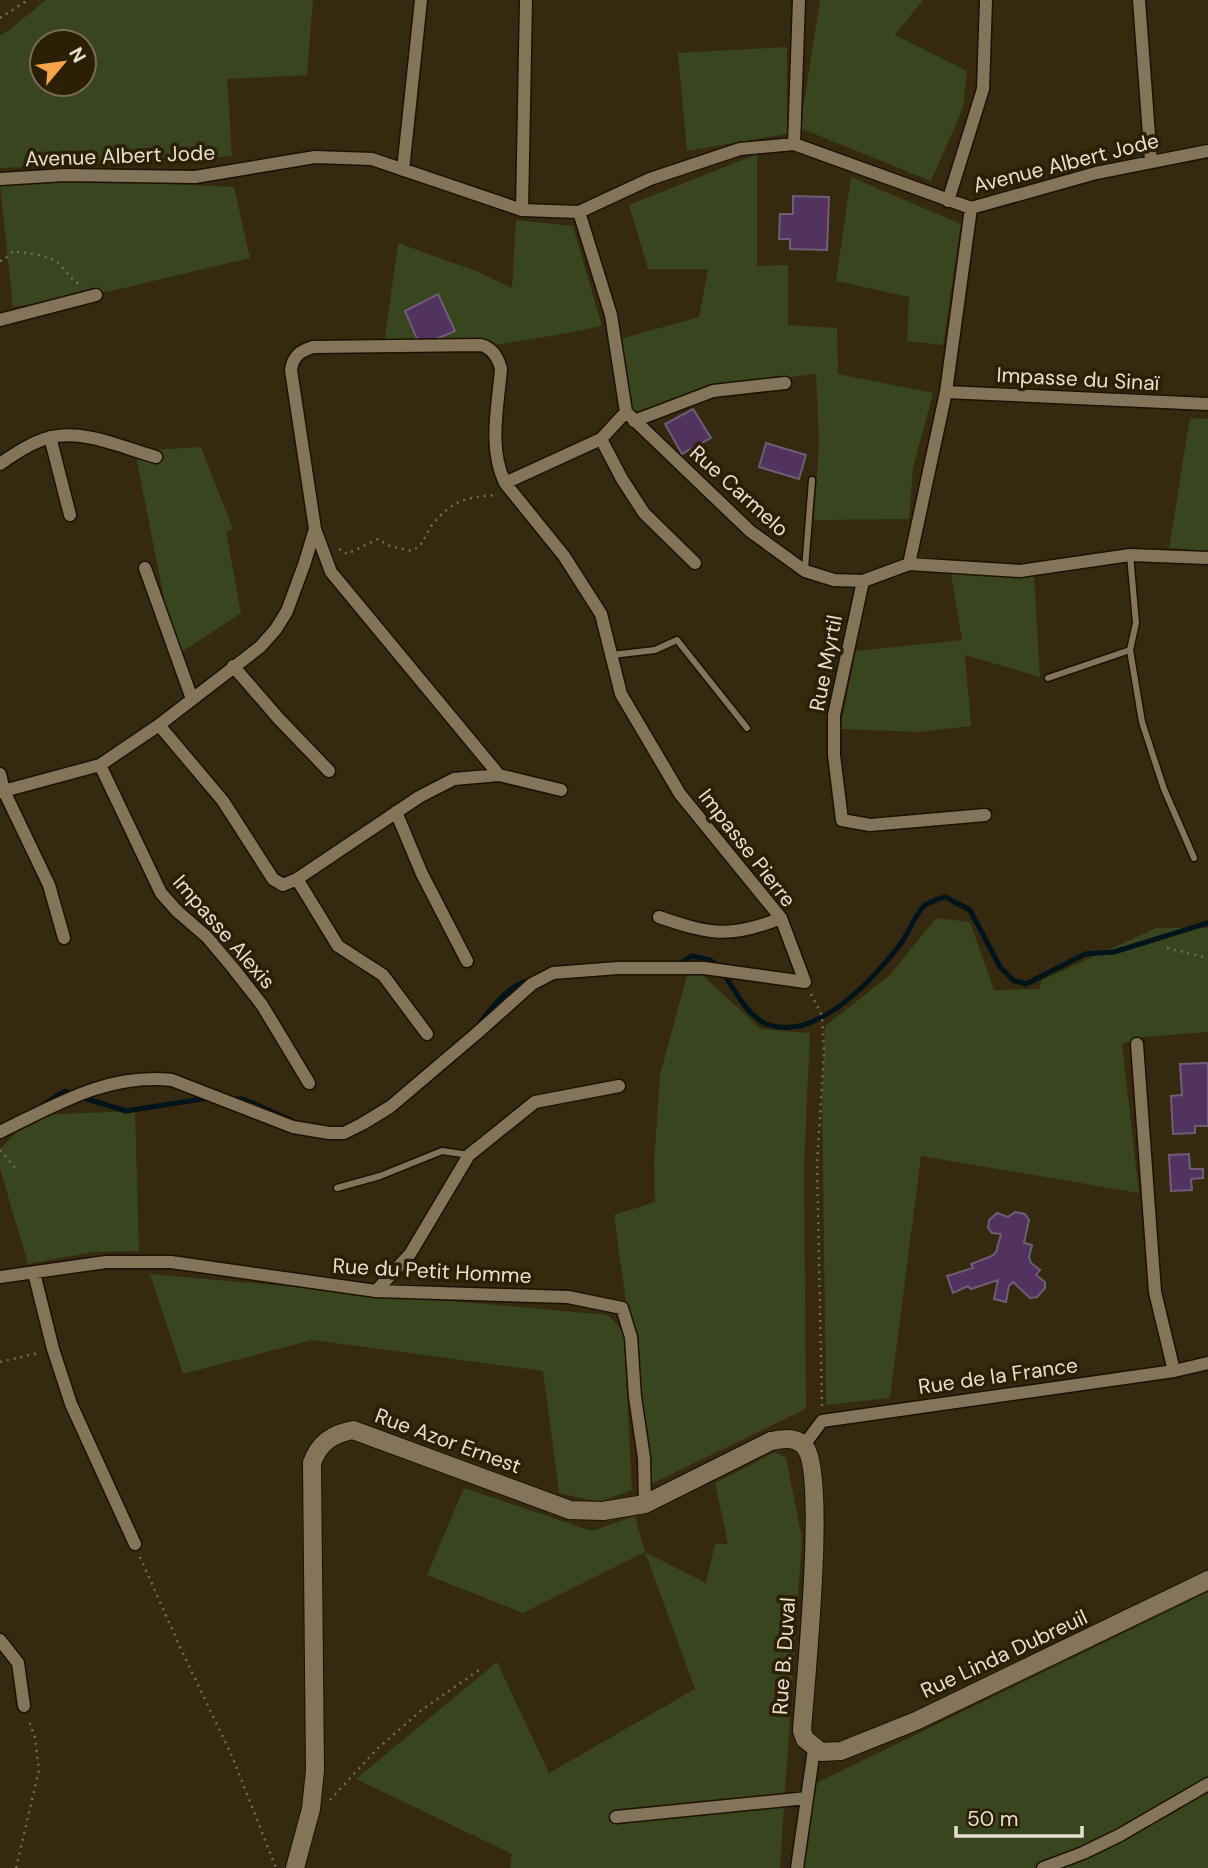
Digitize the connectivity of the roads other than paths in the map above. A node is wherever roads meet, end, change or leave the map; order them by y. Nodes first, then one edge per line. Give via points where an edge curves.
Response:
1 (421, 0) edge
2 (526, 0) edge
3 (799, 0) edge
4 (986, 0) edge
5 (1139, 0) edge
6 (794, 144) junction
7 (1208, 151) edge
8 (1151, 162) junction
9 (403, 170) junction
10 (0, 179) edge
11 (948, 201) junction
12 (971, 208) junction
13 (522, 210) junction
14 (579, 212) junction
15 (96, 295) road end
16 (0, 320) edge
17 (785, 383) dead end
18 (946, 392) junction
19 (1208, 404) edge
20 (630, 416) junction
21 (50, 437) junction
22 (601, 439) junction
23 (156, 457) dead end
24 (0, 464) edge
25 (812, 481) dead end
26 (509, 488) junction
27 (70, 515) dead end
28 (314, 529) junction
29 (1130, 555) junction
30 (1208, 558) edge
31 (695, 564) dead end
32 (909, 564) junction
33 (145, 568) dead end
34 (805, 571) junction
35 (863, 581) junction
36 (1130, 650) junction
37 (610, 655) junction
38 (233, 666) junction
39 (1048, 678) dead end
40 (192, 699) junction
41 (159, 725) junction
42 (747, 727) dead end
43 (100, 765) junction
44 (329, 771) dead end
45 (0, 774) edge
46 (499, 775) junction
47 (561, 790) dead end
48 (2, 791) edge
49 (396, 812) junction
50 (985, 815) dead end
51 (1194, 858) dead end
52 (297, 879) junction
53 (659, 917) dead end
54 (780, 918) junction
55 (64, 938) dead end
56 (467, 961) dead end
57 (427, 1034) dead end
58 (1138, 1044) dead end
59 (309, 1083) dead end
60 (619, 1086) dead end
61 (0, 1132) edge
62 (469, 1155) junction
63 (337, 1188) dead end
64 (34, 1273) junction
65 (0, 1277) edge
66 (376, 1291) junction
67 (1208, 1363) edge
68 (1174, 1371) junction
69 (804, 1445) junction
70 (645, 1504) junction
71 (135, 1544) road end
72 (1208, 1580) edge
73 (0, 1640) edge
74 (24, 1706) road end
75 (814, 1749) junction
76 (1208, 1784) edge
77 (807, 1798) junction
78 (616, 1817) dead end
79 (295, 1868) edge
80 (797, 1868) edge
81 (1043, 1868) edge

1 - 9 street
2 - 13 street
3 - 6 street
4 - 11 street via 983,89
5 - 8 street
6 - 11 street, Avenue Albert Jode
6 - 14 street, Avenue Albert Jode via 740,149 650,179
7 - 8 street, Avenue Albert Jode
8 - 12 street, Avenue Albert Jode
9 - 10 street, Avenue Albert Jode via 372,159 315,157 195,177
9 - 13 street, Avenue Albert Jode
11 - 12 street, Avenue Albert Jode
12 - 18 street
13 - 14 street, Avenue Albert Jode
14 - 20 street via 611,315
15 - 16 street
17 - 20 street via 713,391
18 - 19 street, Impasse du Sinaï
18 - 32 street
20 - 22 street
20 - 34 street, Rue Carmelo via 750,531
21 - 23 street via 91,438
21 - 24 street
21 - 27 street
22 - 26 street
22 - 31 street via 644,513
25 - 34 lane
26 - 28 street via 495,451 501,369 488,347 313,347 298,354 291,370
26 - 37 street, Impasse Pierre via 564,556 601,614
28 - 38 street via 287,611 260,647
28 - 46 street via 331,572
29 - 30 street, Rue Carmelo
29 - 32 street, Rue Carmelo via 1020,570
29 - 36 lane via 1136,623
32 - 35 street, Rue Carmelo
33 - 40 street
34 - 35 street, Rue Carmelo via 834,580
35 - 50 street, Rue Myrtil via 834,715 842,820 870,825
36 - 39 lane
36 - 51 lane via 1142,722
37 - 42 lane via 655,650 677,640
37 - 54 street, Impasse Pierre via 621,694 680,794
38 - 40 street
38 - 44 street
40 - 41 street
41 - 43 street
41 - 52 street via 223,802 273,879 283,885
43 - 48 street
43 - 59 street, Impasse Alexis via 161,892 248,986
45 - 48 street
46 - 47 street
46 - 49 street via 454,779
48 - 55 street via 49,884
49 - 52 street
49 - 56 street
52 - 57 street via 338,946 383,975
53 - 54 street via 705,932 741,932
54 - 61 street, Impasse Pierre via 805,982 704,968 553,973 531,984 390,1107 344,1133 293,1127 172,1080 150,1077 91,1088
58 - 68 street via 1155,1293
60 - 62 street via 535,1102
62 - 63 lane via 442,1151 380,1177
62 - 66 street via 410,1254
64 - 65 street, Rue du Petit Homme
64 - 66 street, Rue du Petit Homme via 106,1262 171,1262
64 - 71 street via 71,1404
66 - 70 street, Rue du Petit Homme via 569,1297 622,1308 631,1337
67 - 68 street, Rue de la France
68 - 69 street, Rue de la France via 822,1421
69 - 70 street, Rue Azor Ernest via 791,1438 771,1441
69 - 75 street, Rue B. Duval via 814,1476 802,1731
70 - 79 street, Rue Azor Ernest via 603,1511 570,1510 353,1430 326,1440 312,1464 315,1770 311,1809
72 - 75 street, Rue Linda Dubreuil via 916,1721 841,1751
73 - 74 street via 18,1663
75 - 77 street, Rue B. Duval
76 - 81 street via 1120,1835
77 - 78 street
77 - 80 street, Rue B. Duval

